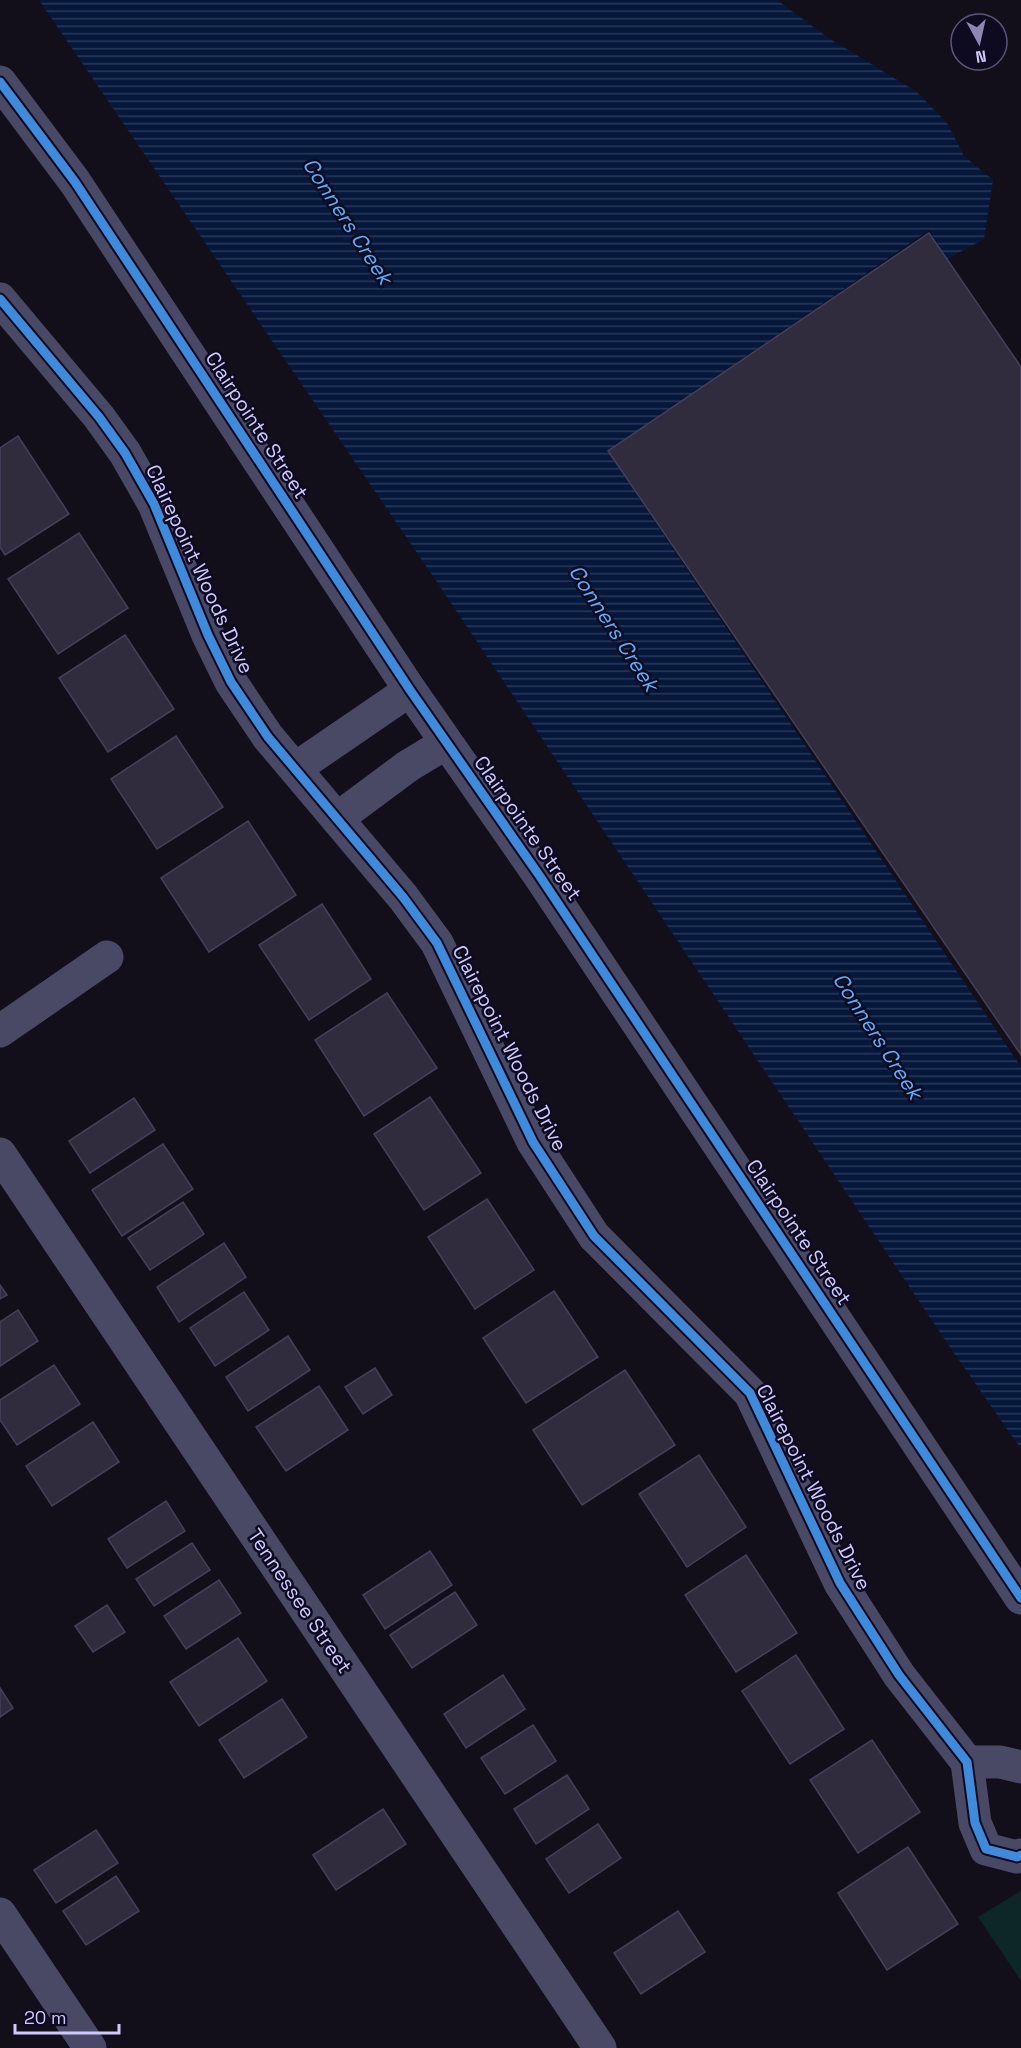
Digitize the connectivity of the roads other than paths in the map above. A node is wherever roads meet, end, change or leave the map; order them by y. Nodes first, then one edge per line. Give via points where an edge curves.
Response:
1 (0, 82) edge
2 (0, 299) edge
3 (410, 690) junction
4 (447, 743) junction
5 (296, 768) junction
6 (338, 818) junction
7 (107, 957) dead end
8 (0, 1031) edge
9 (0, 1154) edge
10 (1021, 1598) edge
11 (967, 1762) junction
12 (1021, 1767) edge
13 (1021, 1855) edge
14 (0, 1914) edge
15 (90, 2048) edge
16 (600, 2048) edge

1 - 3 street, Clairpointe Street via 75,182
2 - 5 street, Clairepoint Woods Drive via 125,453 154,504 231,682 268,737
3 - 4 street, Clairpointe Street
3 - 5 street
4 - 6 street via 408,766
4 - 10 street, Clairpointe Street via 566,914
5 - 6 street, Clairepoint Woods Drive
6 - 11 street, Clairepoint Woods Drive via 437,943 533,1142 594,1236 750,1393 840,1583 899,1675
7 - 8 street
9 - 16 street, Tennessee Street
11 - 12 street via 1000,1762
11 - 13 street via 975,1823 986,1849
14 - 15 street

